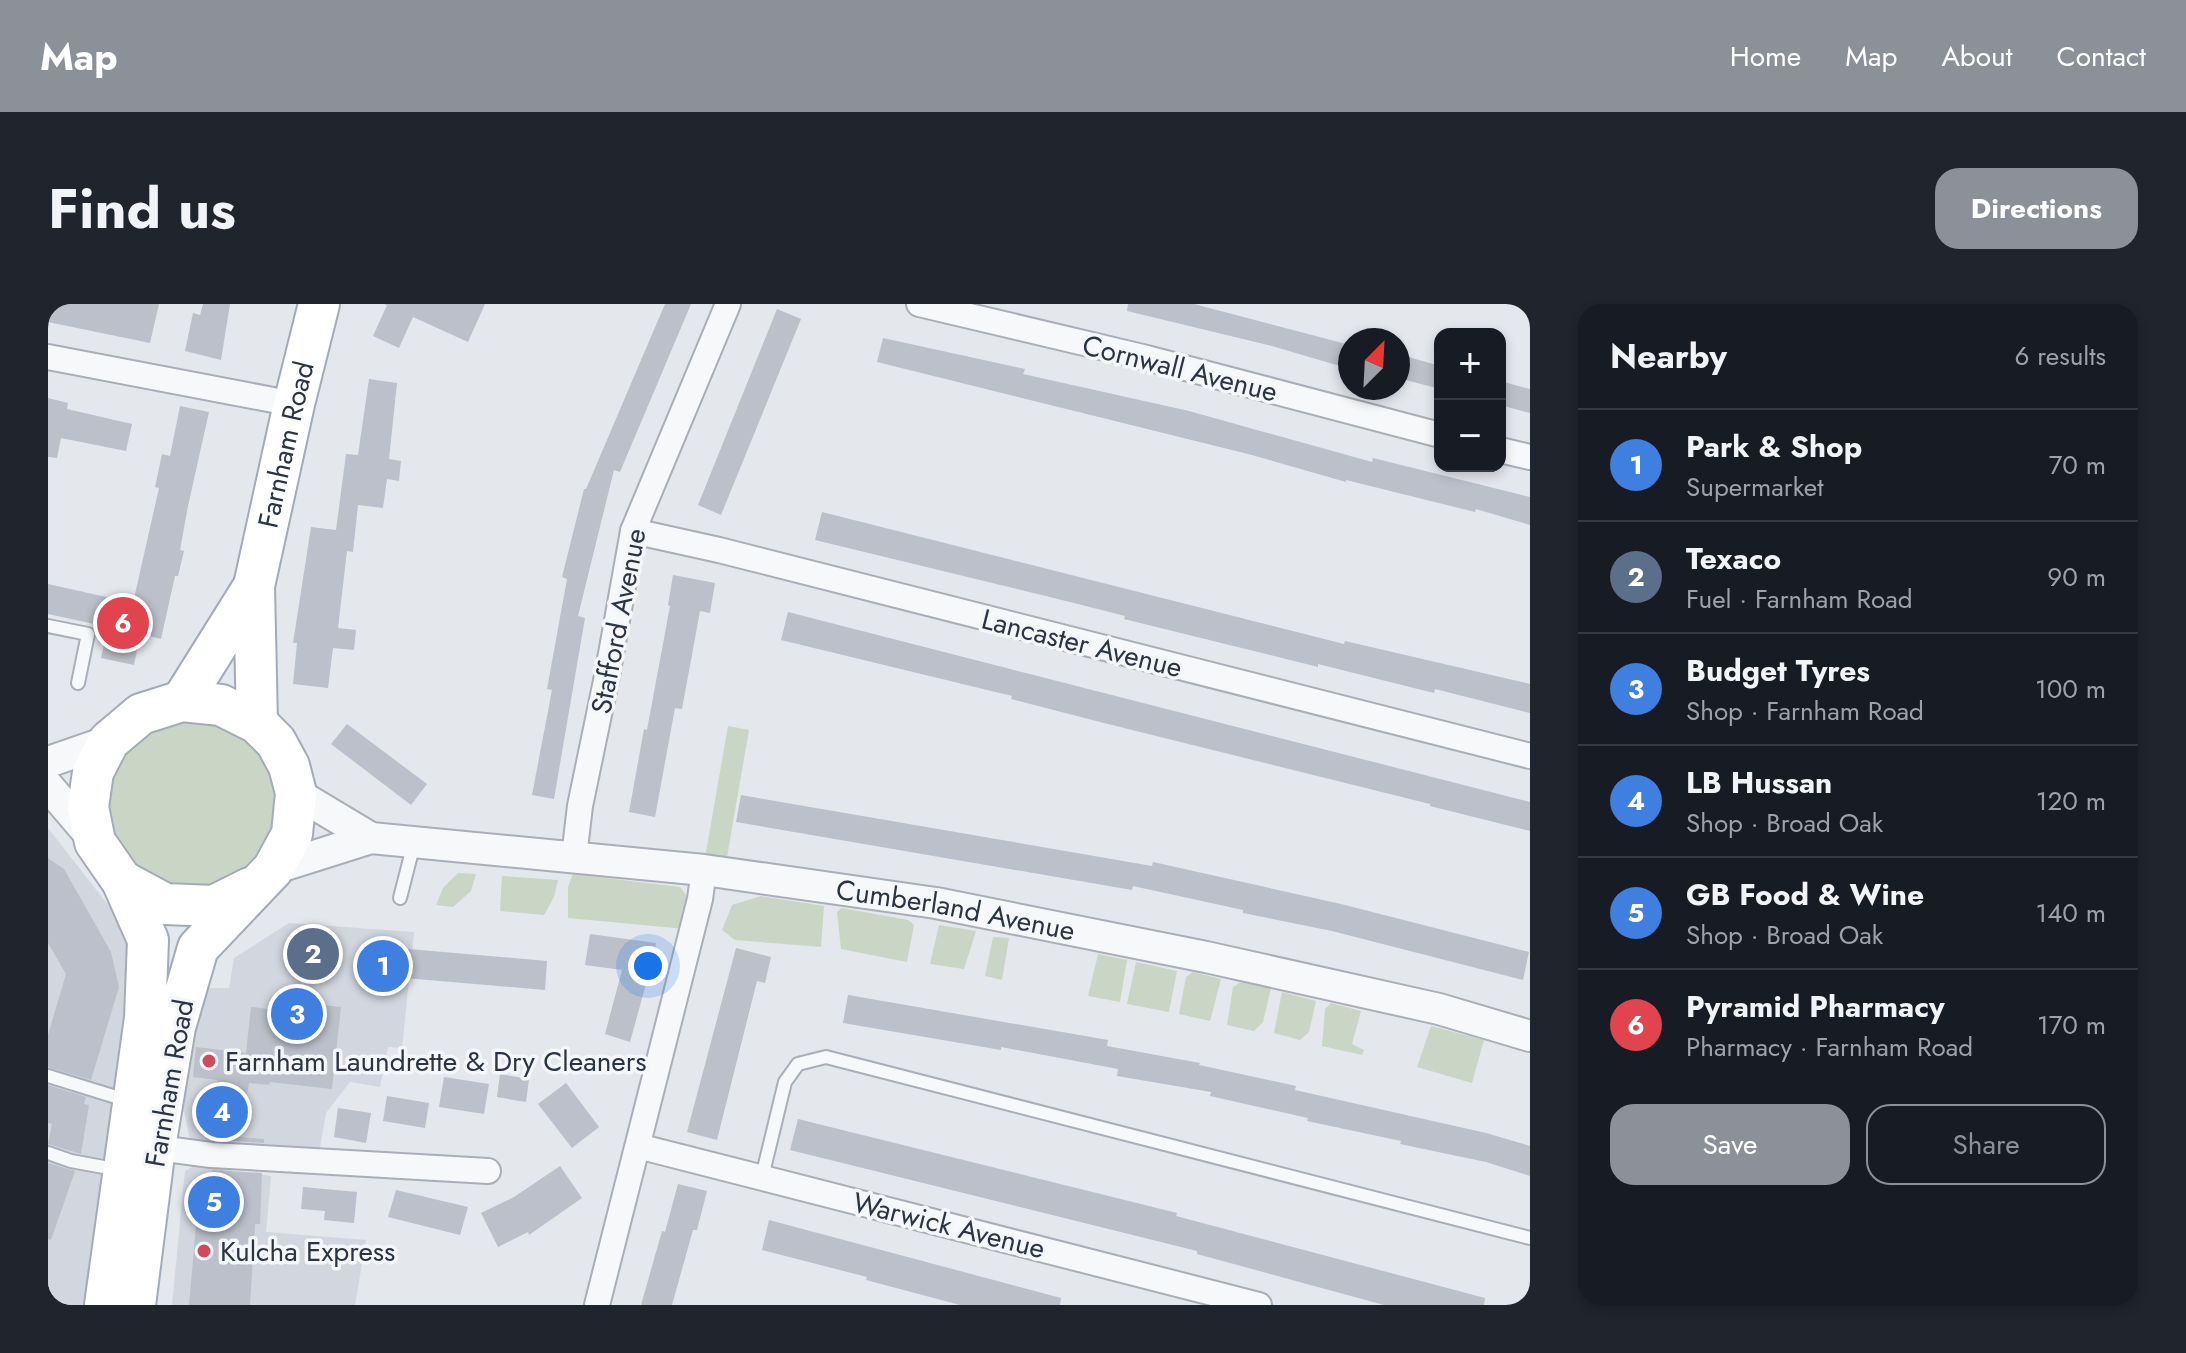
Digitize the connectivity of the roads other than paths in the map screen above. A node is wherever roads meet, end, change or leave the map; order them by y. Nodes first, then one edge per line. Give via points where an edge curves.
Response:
1 (319, 304) edge
2 (728, 304) edge
3 (919, 304) edge
4 (48, 357) edge
5 (294, 404) junction
6 (1434, 433) edge
7 (1506, 451) edge
8 (1530, 457) edge
9 (633, 531) junction
10 (254, 586) junction
11 (48, 626) edge
12 (78, 683) dead end
13 (182, 701) junction
14 (257, 723) junction
15 (109, 741) junction
16 (1530, 756) edge
17 (48, 762) edge
18 (48, 786) edge
19 (296, 793) junction
20 (371, 838) junction
21 (95, 842) junction
22 (414, 843) junction
23 (574, 857) junction
24 (704, 870) junction
25 (265, 877) junction
26 (122, 881) junction
27 (400, 898) dead end
28 (1530, 1036) edge
29 (48, 1076) edge
30 (132, 1102) junction
31 (638, 1146) junction
32 (48, 1153) edge
33 (135, 1154) junction
34 (488, 1171) dead end
35 (762, 1177) junction
36 (1530, 1238) edge
37 (105, 1305) edge
38 (135, 1305) edge
39 (597, 1305) edge
40 (1259, 1305) edge

1 - 5 main road, Farnham Road
2 - 9 street, Stafford Avenue
3 - 6 street, Cornwall Avenue
4 - 5 street
5 - 10 main road, Farnham Road
7 - 8 street
9 - 16 street, Lancaster Avenue
9 - 23 street, Stafford Avenue
10 - 13 main road, Farnham Road
10 - 14 main road, Farnham Road
11 - 12 lane via 88,634
13 - 14 main road, Farnham Road via 221,705
13 - 15 main road, Farnham Road via 141,714
14 - 19 main road, Farnham Road via 276,742
15 - 17 street
15 - 21 main road, Farnham Road via 93,772 88,807
18 - 21 street
19 - 20 street, Cumberland Avenue
19 - 25 main road, Farnham Road via 292,834
20 - 22 street, Cumberland Avenue
20 - 25 street, Cumberland Avenue
21 - 26 main road, Farnham Road
22 - 23 street, Cumberland Avenue
22 - 27 lane
23 - 24 street, Cumberland Avenue
24 - 28 street, Cumberland Avenue via 936,903 1206,957 1439,1009
24 - 31 street
25 - 26 main road, Farnham Road via 214,906 165,904
25 - 33 main road, Farnham Road via 198,948
26 - 30 main road, Farnham Road via 148,940 145,1018
29 - 30 lane
30 - 33 main road, Farnham Road
31 - 35 street, Warwick Avenue
31 - 39 street
32 - 33 lane via 71,1161
33 - 34 street
33 - 37 main road, Farnham Road
33 - 38 main road, Farnham Road
35 - 36 lane via 785,1082 798,1064 826,1057
35 - 40 street, Warwick Avenue

